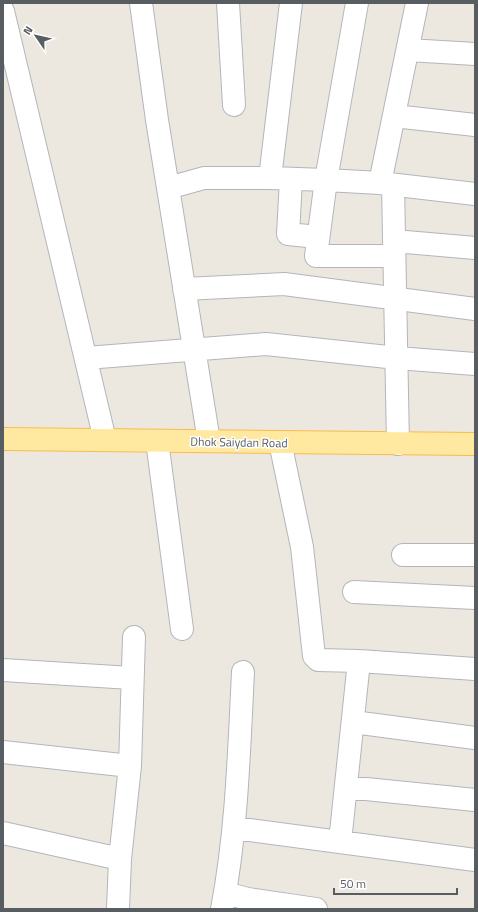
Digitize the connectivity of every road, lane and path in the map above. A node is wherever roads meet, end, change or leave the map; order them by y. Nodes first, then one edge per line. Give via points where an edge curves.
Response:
1 (141, 3) edge
2 (228, 3) edge
3 (290, 3) edge
4 (356, 3) edge
5 (417, 3) edge
6 (3, 11) edge
7 (408, 50) junction
8 (475, 54) edge
9 (234, 105) dead end
10 (394, 116) junction
11 (475, 125) edge
12 (270, 178) junction
13 (291, 179) junction
14 (326, 180) junction
15 (386, 184) junction
16 (168, 188) junction
17 (475, 194) edge
18 (318, 237) junction
19 (394, 248) junction
20 (475, 248) edge
21 (184, 289) junction
22 (395, 297) junction
23 (475, 309) edge
24 (194, 348) junction
25 (86, 358) junction
26 (397, 358) junction
27 (475, 364) edge
28 (3, 439) edge
29 (105, 440) junction
30 (157, 441) junction
31 (209, 441) junction
32 (280, 442) junction
33 (398, 444) junction
34 (475, 444) edge
35 (475, 555) edge
36 (403, 556) dead end
37 (354, 592) dead end
38 (475, 598) edge
39 (182, 629) dead end
40 (134, 637) dead end
41 (359, 661) junction
42 (475, 669) edge
43 (3, 670) edge
44 (244, 672) dead end
45 (131, 678) junction
46 (353, 722) junction
47 (475, 738) edge
48 (3, 752) edge
49 (130, 766) junction
50 (346, 787) junction
51 (475, 800) edge
52 (234, 828) junction
53 (3, 832) edge
54 (340, 842) junction
55 (120, 859) junction
56 (475, 860) edge
57 (224, 901) edge
58 (118, 909) edge
59 (316, 909) edge

1 - 16 street
2 - 9 street
3 - 12 street
4 - 14 street
5 - 7 street
6 - 25 street
7 - 8 street
7 - 10 street
10 - 11 street
10 - 15 street
12 - 13 street
12 - 16 street via 204,178
13 - 14 street
13 - 18 street via 288,234
14 - 15 street
14 - 18 street
15 - 17 street
15 - 19 street
16 - 21 street
18 - 19 street via 316,256
19 - 20 street
19 - 22 street
21 - 22 street via 284,284
21 - 24 street
22 - 23 street
22 - 26 street
24 - 25 street
24 - 26 street via 266,344
24 - 31 street
25 - 29 street
26 - 27 street
26 - 33 street
28 - 29 main road, Dhok Saiydan Road
29 - 30 main road, Dhok Saiydan Road
30 - 31 main road, Dhok Saiydan Road
30 - 39 street
31 - 32 main road, Dhok Saiydan Road
32 - 33 main road, Dhok Saiydan Road
32 - 41 street via 302,548 314,656 318,660
33 - 34 main road, Dhok Saiydan Road
35 - 36 street
37 - 38 street
40 - 45 street
41 - 42 street
41 - 46 street
43 - 45 street
44 - 52 street
45 - 49 street
46 - 47 street
46 - 50 street
48 - 49 street
49 - 55 street
50 - 51 street
50 - 54 street
52 - 54 street
52 - 57 street
53 - 55 street
54 - 56 street
55 - 58 street
57 - 59 street via 248,899

